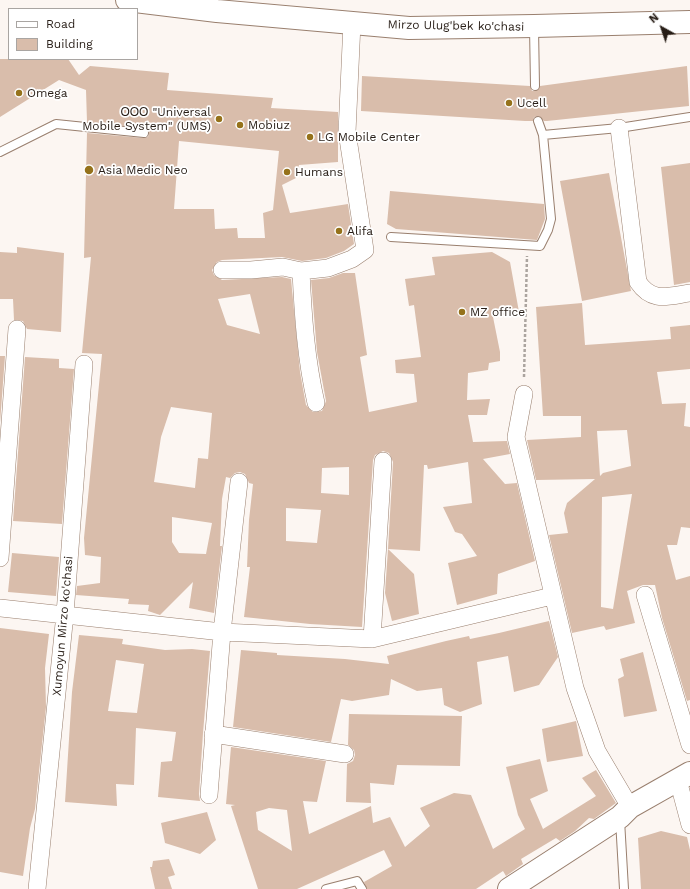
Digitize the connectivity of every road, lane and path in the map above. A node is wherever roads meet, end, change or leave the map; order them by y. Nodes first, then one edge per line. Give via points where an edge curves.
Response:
1 (127, 0) edge
2 (352, 22) junction
3 (690, 22) edge
4 (534, 26) junction
5 (535, 86) dead end
6 (690, 117) edge
7 (538, 121) dead end
8 (619, 128) junction
9 (144, 133) dead end
10 (543, 135) junction
11 (0, 152) edge
12 (391, 237) dead end
13 (527, 246) junction
14 (222, 270) dead end
15 (301, 271) junction
16 (690, 293) edge
17 (17, 330) dead end
18 (84, 364) dead end
19 (524, 394) joint
20 (316, 403) dead end
21 (383, 461) dead end
22 (239, 482) dead end
23 (0, 558) edge
24 (645, 595) dead end
25 (552, 596) junction
26 (0, 608) edge
27 (65, 614) junction
28 (222, 632) junction
29 (372, 639) junction
30 (213, 734) junction
31 (690, 745) edge
32 (346, 754) dead end
33 (684, 776) edge
34 (209, 795) dead end
35 (625, 812) junction
36 (690, 825) edge
37 (37, 889) edge
38 (326, 889) edge
39 (362, 889) edge
40 (508, 889) edge
41 (624, 889) edge

1 - 2 main road, Mirzo Ulug'bek ko'chasi via 217,11
2 - 4 main road, Mirzo Ulug'bek ko'chasi via 409,28
2 - 15 street via 347,132 365,250 352,259 328,268
3 - 4 main road, Mirzo Ulug'bek ko'chasi
4 - 5 lane
6 - 8 lane
7 - 10 lane
8 - 10 lane
8 - 16 street via 638,282 645,292 657,297
9 - 11 lane via 56,124
10 - 13 lane via 551,219 540,246
12 - 13 lane
13 - 19 path
14 - 15 street via 283,267
15 - 20 street via 303,331 308,370
17 - 23 street
18 - 27 street, Xumoyun Mirzo ko'chasi
19 - 25 street via 516,437
21 - 29 street
22 - 28 street
24 - 31 street
25 - 29 street
25 - 35 street via 575,688 597,751
26 - 27 street
27 - 28 street
27 - 37 street, Xumoyun Mirzo ko'chasi
28 - 29 street
28 - 30 street
30 - 32 street
30 - 34 street
33 - 35 main road
33 - 36 street
35 - 40 main road
35 - 41 lane
38 - 39 lane via 357,881

